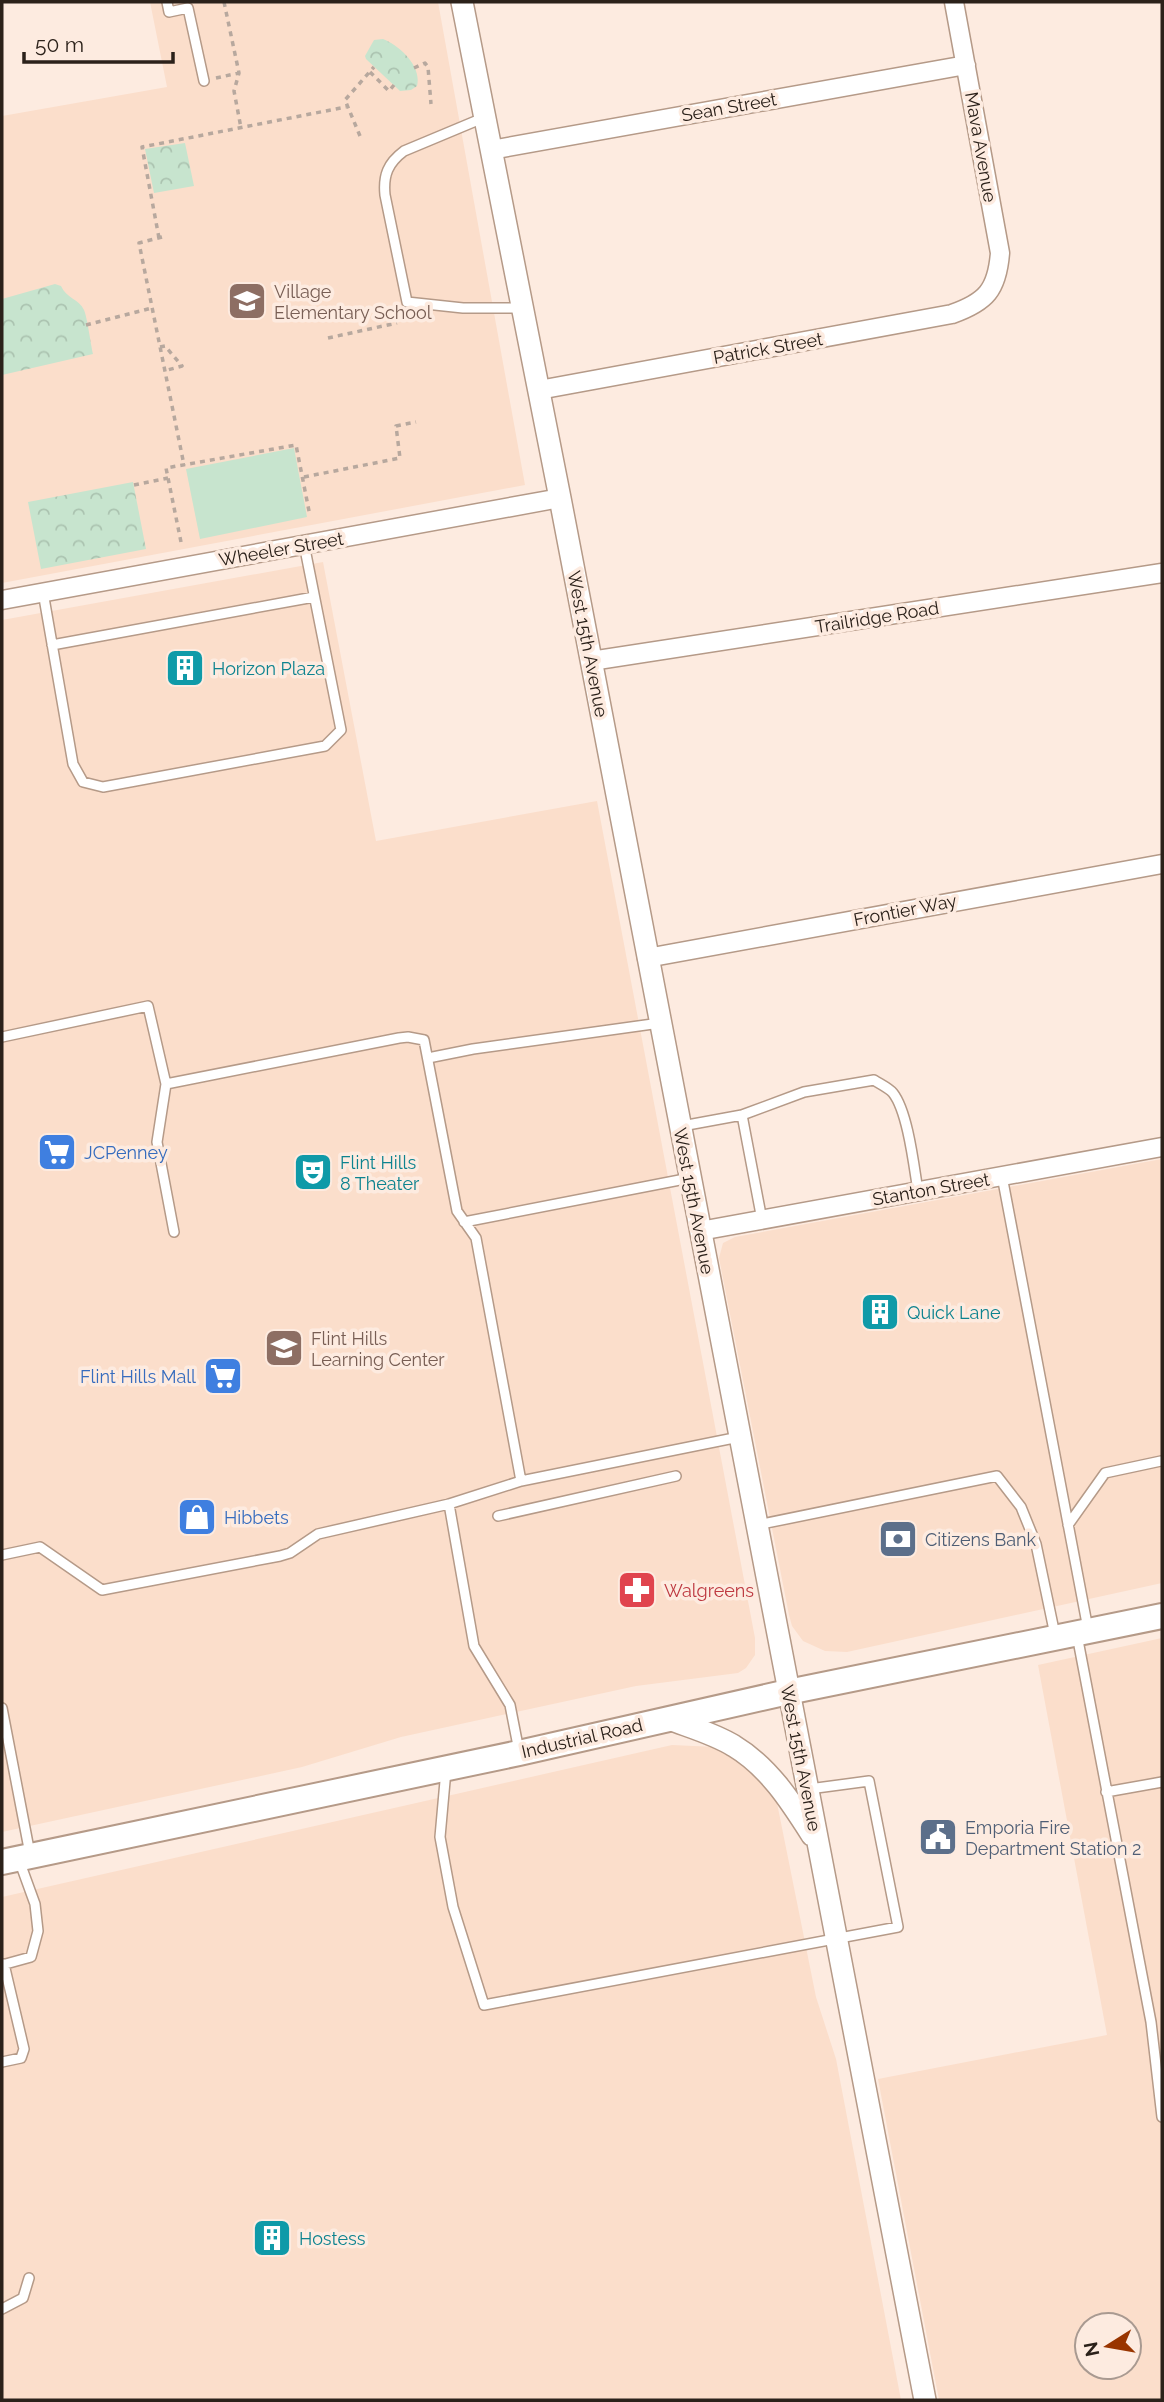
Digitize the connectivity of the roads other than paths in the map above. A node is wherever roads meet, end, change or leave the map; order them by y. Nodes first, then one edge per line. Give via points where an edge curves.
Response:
1 (167, 2) edge
2 (462, 2) edge
3 (954, 2) edge
4 (966, 65) junction
5 (204, 81) road end
6 (485, 118) junction
7 (491, 150) junction
8 (990, 291) joint
9 (522, 308) junction
10 (539, 390) junction
11 (560, 498) junction
12 (304, 544) junction
13 (1162, 573) edge
14 (43, 592) junction
15 (314, 597) junction
16 (2, 600) edge
17 (52, 645) junction
18 (592, 661) junction
19 (1162, 864) edge
20 (648, 958) junction
21 (660, 1023) junction
22 (2, 1037) edge
23 (428, 1058) junction
24 (166, 1084) junction
25 (742, 1115) junction
26 (680, 1127) junction
27 (1162, 1147) edge
28 (1002, 1176) junction
29 (690, 1178) junction
30 (918, 1191) junction
31 (762, 1220) junction
32 (464, 1222) junction
33 (700, 1231) junction
34 (174, 1232) dead end
35 (739, 1437) junction
36 (1161, 1461) edge
37 (676, 1476) dead end
38 (521, 1481) junction
39 (449, 1504) junction
40 (498, 1516) dead end
41 (756, 1525) junction
42 (1068, 1525) junction
43 (2, 1555) edge
44 (1162, 1616) edge
45 (1073, 1634) junction
46 (788, 1692) junction
47 (2, 1708) edge
48 (669, 1719) junction
49 (519, 1753) junction
50 (446, 1768) junction
51 (1162, 1782) edge
52 (808, 1789) junction
53 (1105, 1792) junction
54 (819, 1846) junction
55 (17, 1859) edge
56 (836, 1937) junction
57 (3, 1965) edge
58 (2, 2062) edge
59 (1162, 2116) edge
60 (29, 2278) dead end
61 (2, 2309) edge
62 (925, 2400) edge

1 - 5 lane via 169,12 188,8
2 - 6 street, West 15th Avenue
3 - 4 street, Mava Avenue
4 - 7 street, Sean Street
4 - 8 street, Mava Avenue via 1000,253 999,271
6 - 7 street, West 15th Avenue
6 - 9 lane via 393,159 383,182 385,195 407,302
7 - 9 street, West 15th Avenue
8 - 10 street, Patrick Street via 975,306 952,314
9 - 10 street, West 15th Avenue
10 - 11 street, West 15th Avenue
11 - 12 street, Wheeler Street
11 - 18 street, West 15th Avenue
12 - 14 street, Wheeler Street
12 - 15 lane
13 - 18 street, Trailridge Road
14 - 16 street, Wheeler Street
14 - 17 lane
15 - 17 lane
15 - 17 lane via 341,730 325,746 129,783 103,787 83,782 74,764
18 - 20 street, West 15th Avenue
19 - 20 street, Frontier Way
20 - 21 street, West 15th Avenue
21 - 23 lane
21 - 26 street, West 15th Avenue
22 - 24 lane via 148,1006
23 - 24 lane via 424,1040 408,1037
23 - 32 lane via 457,1211
24 - 34 lane via 157,1142
25 - 26 lane
25 - 30 lane via 804,1092 874,1080 892,1092 899,1105
25 - 31 lane
26 - 29 street, West 15th Avenue
27 - 28 street, Stanton Street
28 - 30 street, Stanton Street
28 - 42 lane
29 - 32 lane
29 - 33 street, West 15th Avenue
30 - 31 street, Stanton Street
31 - 33 street, Stanton Street
32 - 38 lane via 476,1238
33 - 35 street, West 15th Avenue
35 - 38 lane
35 - 41 street, West 15th Avenue
36 - 42 lane via 1105,1473
37 - 40 lane
38 - 39 lane
39 - 43 lane via 318,1534 280,1556 103,1590 40,1547
39 - 49 lane via 474,1646 510,1705
41 - 45 lane via 997,1476 1021,1507
41 - 46 street, West 15th Avenue
42 - 45 lane
44 - 45 main road, Industrial Road
45 - 46 main road, Industrial Road
45 - 53 lane
46 - 48 main road, Industrial Road
46 - 52 street, West 15th Avenue
47 - 55 lane
48 - 49 main road, Industrial Road
48 - 54 street via 733,1744 750,1757 777,1783
49 - 50 main road, Industrial Road
50 - 55 main road, Industrial Road
50 - 56 lane via 440,1837 453,1907 484,2005
51 - 53 lane
52 - 54 street, West 15th Avenue
52 - 56 lane via 869,1781 898,1927
53 - 59 lane via 1151,2022
54 - 56 street, West 15th Avenue
55 - 57 lane via 35,1904 38,1931 31,1957
56 - 62 street, West 15th Avenue
57 - 58 lane via 24,2049 21,2058
60 - 61 lane via 23,2298

